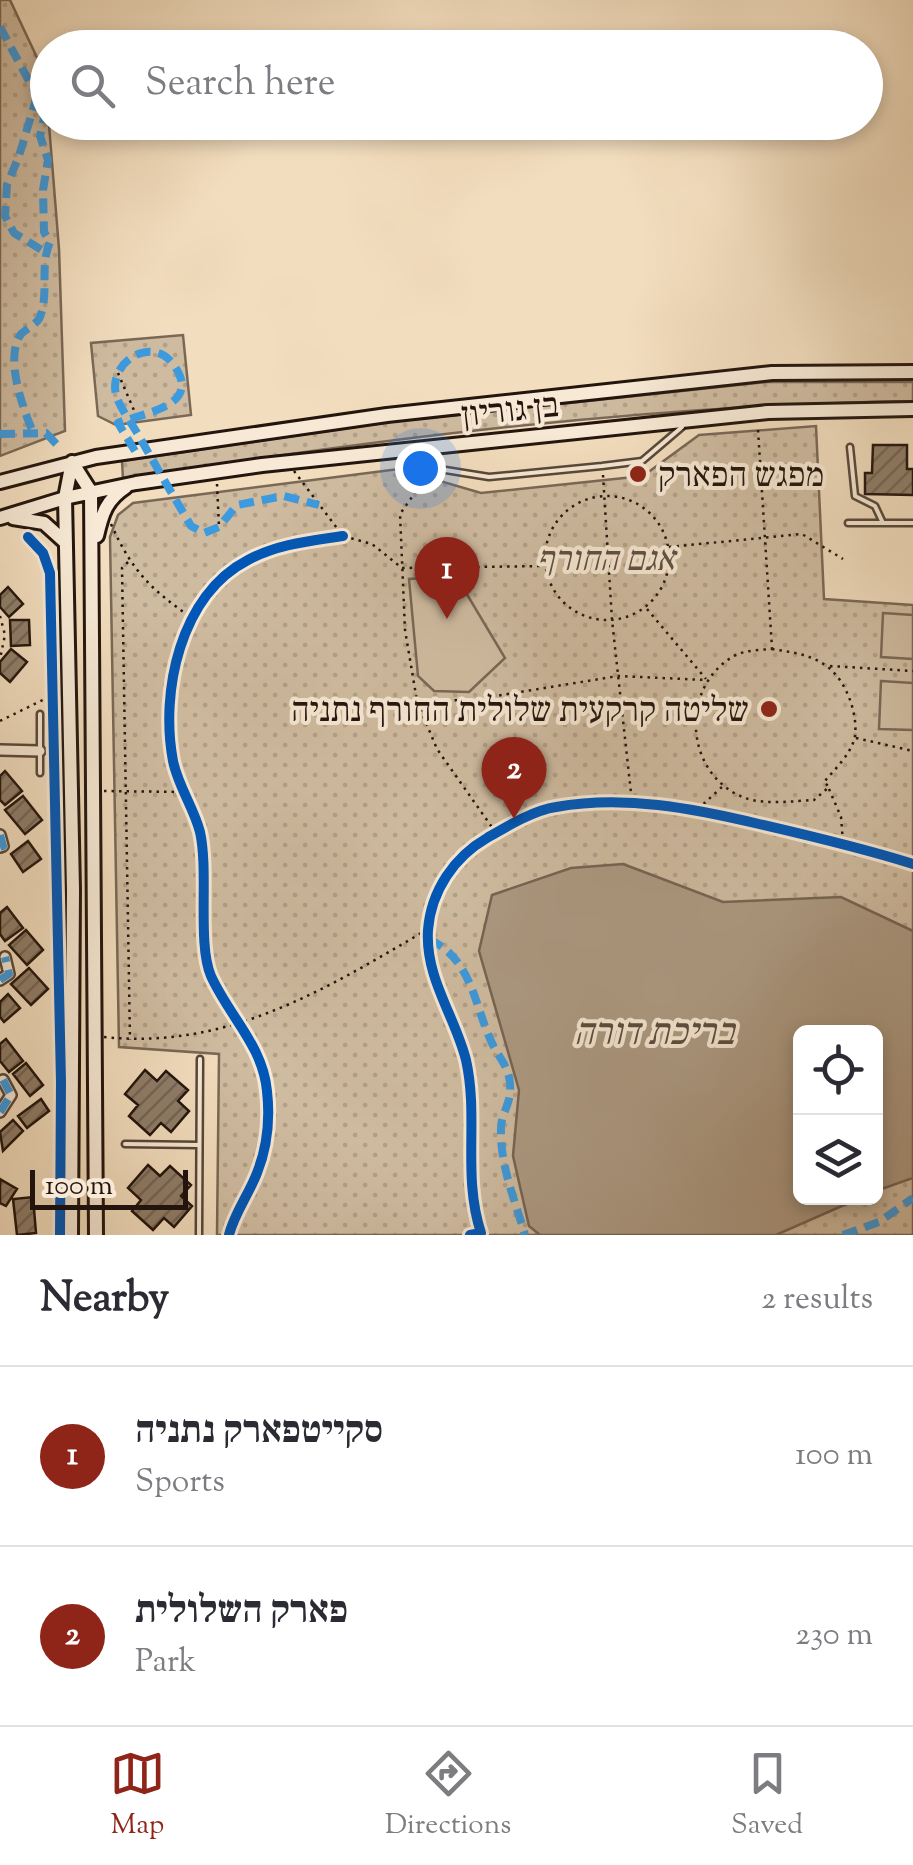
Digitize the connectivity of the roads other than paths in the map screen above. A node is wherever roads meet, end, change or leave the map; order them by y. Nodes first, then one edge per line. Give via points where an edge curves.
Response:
1 (913, 372) edge
2 (913, 409) edge
3 (691, 420) junction
4 (850, 447) dead end
5 (400, 451) junction
6 (72, 462) junction
7 (0, 482) edge
8 (136, 482) junction
9 (91, 492) junction
10 (65, 498) junction
11 (0, 518) edge
12 (882, 521) junction
13 (848, 522) dead end
14 (913, 523) edge
15 (66, 543) junction
16 (92, 558) junction
17 (40, 714) dead end
18 (0, 750) edge
19 (40, 750) junction
20 (40, 773) dead end
21 (0, 835) edge
22 (0, 847) edge
23 (5, 957) dead end
24 (0, 980) edge
25 (200, 1059) dead end
26 (2, 1080) dead end
27 (0, 1112) edge
28 (125, 1144) dead end
29 (200, 1145) junction
30 (71, 1235) edge
31 (96, 1235) edge
32 (200, 1235) edge

1 - 6 main road, בן גוריון via 772,372 677,382 374,416
2 - 3 main road, בן גוריון
3 - 5 main road, בן גוריון
3 - 5 lane via 642,461 602,466 489,477 433,468
4 - 12 lane via 855,496 875,506
5 - 8 main road, בן גוריון
6 - 7 main road, בן גוריון
6 - 9 main road
6 - 10 main road
8 - 9 main road, בן גוריון
8 - 16 main road via 104,509
9 - 10 main road, בן גוריון
9 - 16 main road
10 - 11 main road, בן גוריון
10 - 15 main road
11 - 15 main road via 44,523
12 - 13 lane
12 - 14 lane
15 - 30 main road
16 - 31 main road
17 - 19 lane
18 - 19 street
19 - 20 lane
21 - 22 street
23 - 24 street via 9,974
25 - 29 lane
26 - 27 street via 11,1094
28 - 29 lane
29 - 32 lane

